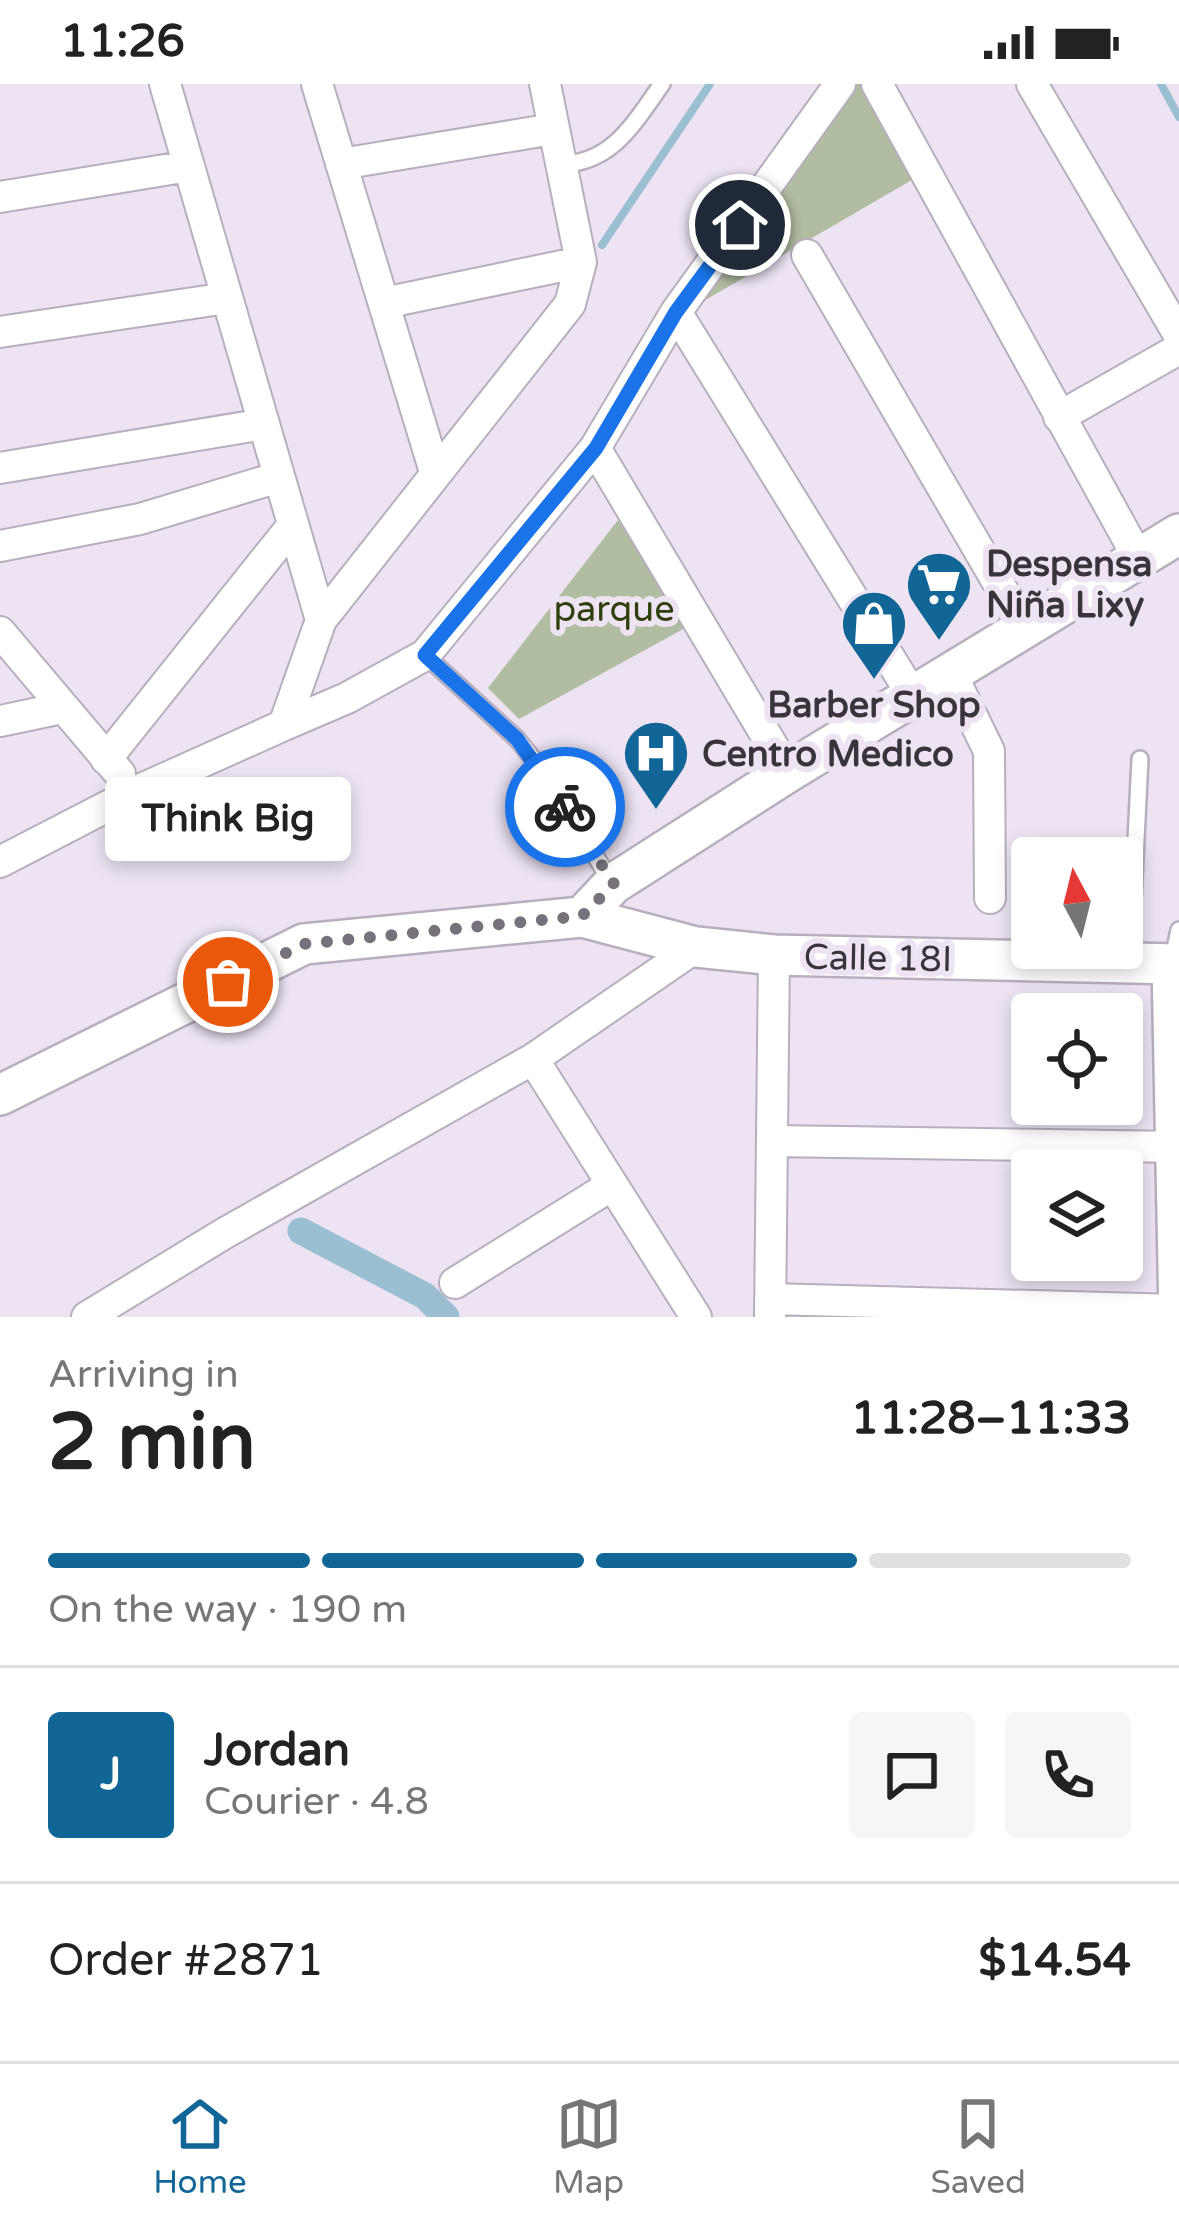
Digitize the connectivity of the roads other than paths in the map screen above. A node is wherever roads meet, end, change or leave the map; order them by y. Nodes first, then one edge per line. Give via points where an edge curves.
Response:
1 (166, 84) edge
2 (317, 84) edge
3 (544, 84) edge
4 (662, 84) edge
5 (840, 84) edge
6 (877, 84) edge
7 (1032, 84) edge
8 (553, 130) junction
9 (341, 164) junction
10 (560, 164) junction
11 (189, 166) junction
12 (0, 196) edge
13 (807, 255) dead end
14 (581, 262) junction
15 (227, 298) junction
16 (384, 303) junction
17 (676, 312) junction
18 (0, 332) edge
19 (1179, 335) edge
20 (1179, 349) edge
21 (1059, 417) junction
22 (264, 424) junction
23 (596, 448) junction
24 (0, 468) edge
25 (434, 472) junction
26 (279, 476) junction
27 (293, 525) junction
28 (1179, 534) edge
29 (0, 546) edge
30 (1140, 561) junction
31 (321, 620) junction
32 (1025, 629) junction
33 (0, 632) edge
34 (425, 655) junction
35 (951, 673) junction
36 (913, 696) junction
37 (62, 708) junction
38 (0, 721) edge
39 (284, 725) junction
40 (106, 759) junction
41 (1140, 759) dead end
42 (788, 772) junction
43 (137, 791) junction
44 (1136, 837) edge
45 (0, 862) edge
46 (614, 884) junction
47 (990, 898) dead end
48 (582, 916) junction
49 (696, 947) junction
50 (1177, 952) edge
51 (774, 955) junction
52 (1011, 955) edge
53 (1143, 961) edge
54 (533, 1058) junction
55 (0, 1095) edge
56 (772, 1141) junction
57 (1177, 1147) edge
58 (611, 1185) junction
59 (455, 1283) dead end
60 (134, 1303) edge
61 (770, 1308) edge
62 (686, 1313) edge
63 (1179, 1313) edge
64 (87, 1317) edge

1 - 11 street
2 - 9 street
3 - 8 street
4 - 10 lane via 603,156
5 - 17 street
6 - 21 street
7 - 19 street
8 - 9 street
8 - 10 street
9 - 16 street
10 - 14 street
11 - 12 street
11 - 15 street
13 - 32 street
14 - 16 street
14 - 25 street via 570,304
15 - 18 street
15 - 22 street
16 - 25 street
17 - 23 street
17 - 36 street
20 - 21 street
21 - 30 street
22 - 24 street
22 - 26 street
23 - 34 street
23 - 42 street
25 - 31 street
26 - 27 street
26 - 29 street via 140,519
27 - 31 street
27 - 40 street
28 - 30 street
30 - 32 street
31 - 39 street
32 - 35 street
33 - 37 street
34 - 39 street
34 - 46 lane via 517,739
35 - 36 street
35 - 47 street via 989,751
36 - 42 street
37 - 38 street
37 - 40 street
39 - 43 street
40 - 43 street
41 - 44 lane
42 - 46 street
43 - 45 street
46 - 48 street
48 - 49 street, Calle 18I
48 - 55 street via 304,944
49 - 51 street, Calle 18I
49 - 54 street
50 - 53 street, Calle 18I
50 - 57 street
51 - 52 street, Calle 18I
51 - 56 street
54 - 58 street
54 - 60 street
56 - 57 street
56 - 61 street
57 - 63 street
58 - 59 street
58 - 62 street
60 - 64 street
61 - 63 street

